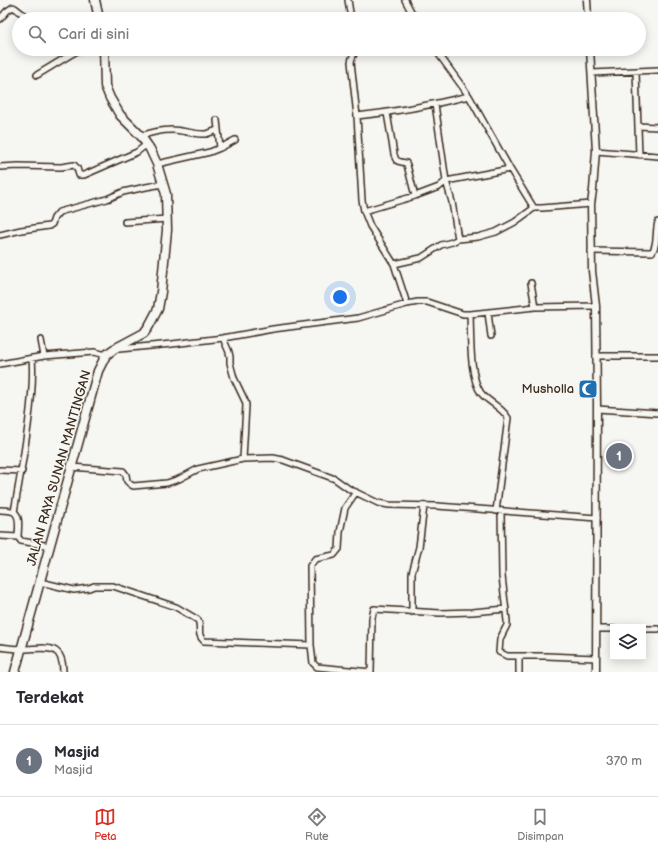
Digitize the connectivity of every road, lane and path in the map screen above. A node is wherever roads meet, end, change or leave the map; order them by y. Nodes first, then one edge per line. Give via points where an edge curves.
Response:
1 (95, 0) edge
2 (348, 0) edge
3 (405, 0) edge
4 (587, 0) edge
5 (20, 12) edge
6 (98, 12) edge
7 (350, 12) edge
8 (411, 12) edge
9 (588, 12) edge
10 (0, 18) edge
11 (68, 56) edge
12 (104, 56) edge
13 (353, 56) edge
14 (441, 56) edge
15 (591, 56) edge
16 (658, 70) edge
17 (636, 72) junction
18 (592, 74) junction
19 (37, 75) dead end
20 (469, 96) junction
21 (435, 104) junction
22 (387, 113) junction
23 (357, 116) junction
24 (217, 120) dead end
25 (638, 126) junction
26 (658, 127) edge
27 (218, 130) junction
28 (142, 136) junction
29 (236, 140) dead end
30 (147, 144) junction
31 (220, 148) junction
32 (596, 151) junction
33 (639, 155) junction
34 (658, 156) edge
35 (157, 164) junction
36 (0, 167) edge
37 (510, 169) junction
38 (446, 181) junction
39 (163, 184) junction
40 (415, 196) junction
41 (591, 204) junction
42 (534, 208) junction
43 (364, 210) junction
44 (166, 219) junction
45 (125, 222) dead end
46 (658, 222) edge
47 (0, 234) edge
48 (458, 239) junction
49 (591, 251) junction
50 (394, 264) junction
51 (531, 283) dead end
52 (407, 304) junction
53 (596, 306) junction
54 (535, 307) junction
55 (488, 313) junction
56 (470, 314) junction
57 (491, 336) dead end
58 (223, 338) junction
59 (41, 340) dead end
60 (114, 349) junction
61 (106, 355) junction
62 (44, 356) junction
63 (596, 356) junction
64 (658, 356) edge
65 (32, 358) junction
66 (0, 364) edge
67 (597, 409) junction
68 (658, 413) edge
69 (243, 459) junction
70 (71, 467) junction
71 (0, 470) edge
72 (22, 471) junction
73 (356, 492) junction
74 (424, 506) junction
75 (0, 510) edge
76 (499, 511) junction
77 (14, 512) junction
78 (597, 518) junction
79 (0, 536) edge
80 (18, 537) junction
81 (50, 546) junction
82 (40, 582) junction
83 (506, 608) junction
84 (412, 612) junction
85 (658, 628) edge
86 (596, 629) junction
87 (610, 629) edge
88 (646, 629) edge
89 (311, 645) junction
90 (0, 647) edge
91 (21, 649) junction
92 (519, 656) junction
93 (596, 658) junction
94 (15, 672) edge
95 (63, 672) edge
96 (371, 672) edge
97 (519, 672) edge
98 (596, 672) edge

1 - 6 main road
2 - 7 street
3 - 8 street
4 - 9 street
5 - 10 street via 13,7
11 - 19 street
12 - 28 main road, JALAN RAYA SUNAN MANTINGAN via 106,86 110,98 120,115
13 - 23 street via 351,62
14 - 20 street
15 - 18 street
16 - 17 street
17 - 18 street
17 - 25 street
18 - 32 street
20 - 21 street
20 - 37 street
21 - 22 street
21 - 38 street
22 - 23 street
22 - 40 street via 395,160 406,163
23 - 43 street
24 - 27 street
25 - 26 street
25 - 33 street
27 - 28 street via 201,134 184,130 165,130
27 - 31 street
28 - 30 main road, JALAN RAYA SUNAN MANTINGAN
29 - 31 street
30 - 35 main road, JALAN RAYA SUNAN MANTINGAN
30 - 36 street via 137,152 84,175 79,175 74,165
31 - 35 street
32 - 33 street
32 - 41 street
33 - 34 street
35 - 39 main road, JALAN RAYA SUNAN MANTINGAN
37 - 38 street
37 - 42 street
38 - 40 street via 440,187
38 - 48 street
39 - 44 main road, JALAN RAYA SUNAN MANTINGAN via 166,194
39 - 47 street via 123,192 59,212 48,226
40 - 43 street
41 - 42 street
41 - 49 street
42 - 48 street via 496,232
43 - 50 street via 370,226
44 - 45 street
44 - 60 main road, JALAN RAYA SUNAN MANTINGAN via 164,270 158,309 144,332
46 - 49 street via 656,249 650,253
48 - 50 street via 441,245 421,258
49 - 53 street
50 - 52 street
51 - 54 street
52 - 56 street via 427,302
52 - 58 street via 358,318
53 - 54 street
53 - 63 street
54 - 55 street
55 - 56 street
55 - 57 street
56 - 76 street via 474,375 477,384 481,393 508,418
58 - 60 street
58 - 69 street via 229,352 234,378 246,405
59 - 62 street
60 - 61 main road, JALAN RAYA SUNAN MANTINGAN
61 - 62 street via 94,352
61 - 70 main road, JALAN RAYA SUNAN MANTINGAN via 98,371
62 - 65 street
63 - 64 street
63 - 67 street
65 - 66 street
65 - 72 street via 30,404
67 - 68 street
67 - 78 street
69 - 70 street via 198,469 167,483 133,486 127,481 123,471
69 - 73 street via 283,460 327,476
70 - 81 main road, JALAN RAYA SUNAN MANTINGAN
71 - 72 street
72 - 77 street
73 - 74 street via 378,504
73 - 89 street via 345,508 338,550 334,555 315,559 310,566
74 - 76 street
74 - 84 street via 419,547 412,573
75 - 77 street
76 - 78 street
76 - 83 street
77 - 80 street via 18,516
78 - 86 street
79 - 80 street
80 - 81 street via 21,541
81 - 82 main road, JALAN RAYA SUNAN MANTINGAN
82 - 89 street via 74,590 113,586 176,607 198,620 200,638 204,641
82 - 91 main road, JALAN RAYA SUNAN MANTINGAN
83 - 84 street via 472,612
83 - 92 street via 507,625 500,639 500,652 507,656
84 - 96 street via 374,609
85 - 88 street
86 - 87 street
86 - 93 street
89 - 96 street via 313,663 317,668
90 - 91 street
91 - 94 main road, JALAN RAYA SUNAN MANTINGAN
91 - 95 street via 54,650 61,658
92 - 93 street
92 - 97 street
93 - 98 street

